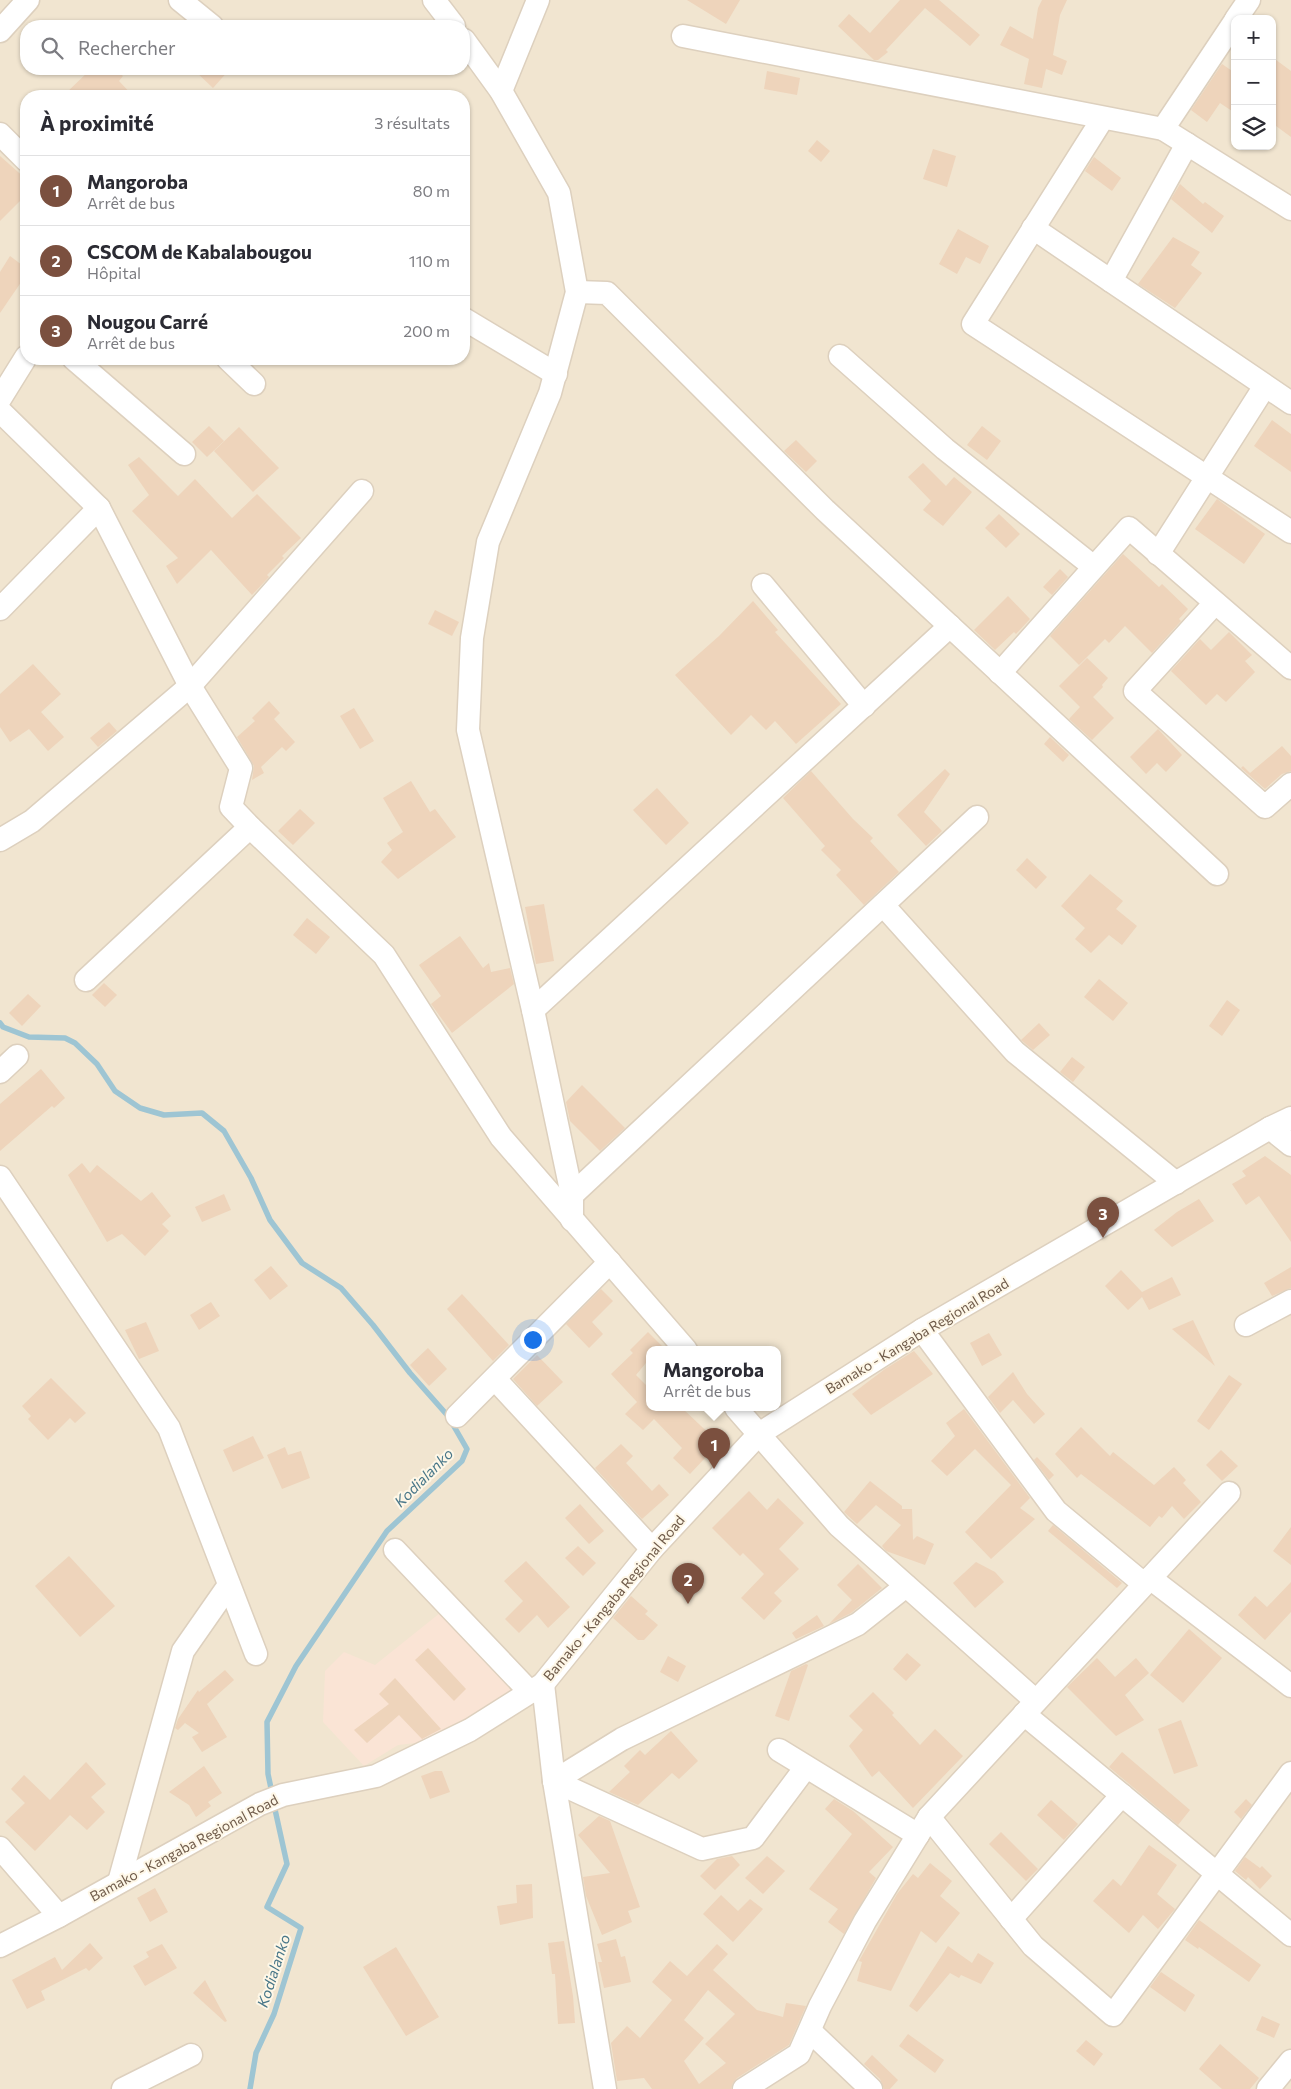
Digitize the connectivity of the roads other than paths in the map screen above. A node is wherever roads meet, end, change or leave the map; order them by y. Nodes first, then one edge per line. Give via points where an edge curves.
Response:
1 (28, 0) edge
2 (180, 0) edge
3 (434, 0) edge
4 (538, 0) edge
5 (1248, 0) edge
6 (1238, 15) edge
7 (205, 20) edge
8 (449, 20) edge
9 (1231, 26) edge
10 (0, 31) edge
11 (683, 36) dead end
12 (470, 48) edge
13 (501, 91) junction
14 (1103, 118) junction
15 (1163, 129) junction
16 (0, 134) edge
17 (1187, 144) junction
18 (20, 154) edge
19 (1289, 203) edge
20 (1033, 228) junction
21 (1111, 281) junction
22 (577, 292) junction
23 (470, 323) edge
24 (840, 356) dead end
25 (21, 365) edge
26 (81, 365) edge
27 (234, 365) edge
28 (556, 374) junction
29 (254, 384) dead end
30 (1265, 386) junction
31 (0, 399) edge
32 (1291, 404) edge
33 (0, 411) edge
34 (184, 454) dead end
35 (1207, 477) junction
36 (362, 491) dead end
37 (100, 508) junction
38 (1291, 532) edge
39 (1158, 554) junction
40 (1094, 566) junction
41 (763, 585) dead end
42 (1215, 603) junction
43 (0, 609) edge
44 (950, 626) junction
45 (1291, 668) edge
46 (1000, 673) junction
47 (190, 686) junction
48 (864, 706) junction
49 (1291, 784) edge
50 (977, 817) dead end
51 (250, 827) junction
52 (0, 840) edge
53 (1217, 874) dead end
54 (882, 905) junction
55 (86, 980) dead end
56 (533, 1010) junction
57 (17, 1056) dead end
58 (0, 1072) edge
59 (1291, 1118) edge
60 (1270, 1128) junction
61 (1291, 1145) edge
62 (0, 1177) edge
63 (1176, 1182) junction
64 (572, 1195) junction
65 (572, 1220) junction
66 (610, 1262) junction
67 (1286, 1311) edge
68 (1246, 1325) dead end
69 (922, 1330) junction
70 (683, 1346) edge
71 (495, 1379) junction
72 (739, 1411) edge
73 (457, 1416) dead end
74 (759, 1434) junction
75 (1229, 1493) dead end
76 (652, 1549) junction
77 (395, 1550) dead end
78 (1147, 1581) junction
79 (229, 1585) junction
80 (906, 1586) junction
81 (256, 1654) dead end
82 (1291, 1686) edge
83 (537, 1688) junction
84 (1030, 1707) junction
85 (780, 1750) dead end
86 (806, 1767) junction
87 (1291, 1773) edge
88 (554, 1781) junction
89 (1122, 1795) junction
90 (923, 1826) junction
91 (0, 1848) edge
92 (1217, 1874) junction
93 (119, 1882) junction
94 (59, 1916) junction
95 (1011, 1919) junction
96 (1291, 1935) edge
97 (0, 1946) edge
98 (810, 2031) junction
99 (191, 2054) dead end
100 (1291, 2061) edge
101 (123, 2089) edge
102 (605, 2089) edge
103 (744, 2089) edge
104 (871, 2089) edge
105 (1268, 2089) edge

1 - 10 street
2 - 7 street
3 - 8 street
4 - 13 street
5 - 6 street
9 - 15 street
11 - 14 street
12 - 13 street
13 - 22 street via 559,193
14 - 15 street
14 - 20 street
15 - 17 street
16 - 18 street
17 - 19 street
17 - 21 street
20 - 21 street
20 - 35 street via 973,324
21 - 30 street
22 - 28 street
22 - 44 street via 608,293 824,510
23 - 28 street
24 - 40 street via 944,449
25 - 31 street
26 - 34 street
27 - 29 street
28 - 56 street via 488,542 472,638 468,730
30 - 32 street
30 - 35 street
33 - 37 street
35 - 38 street
35 - 39 street
36 - 47 street
37 - 43 street
37 - 47 street
39 - 40 street via 1129,528
39 - 42 street
40 - 46 street
41 - 48 street
42 - 45 street
42 - 49 street via 1135,691 1265,807
44 - 46 street
44 - 48 street
46 - 53 street
47 - 51 street via 241,768 231,807
47 - 52 street via 32,821
48 - 56 street
50 - 54 street
51 - 55 street
51 - 65 street via 384,955 501,1137
54 - 63 street via 1015,1052
54 - 64 street
56 - 64 street
57 - 58 street
59 - 60 street, Bamako - Kangaba Regional Road
60 - 61 street
60 - 63 street, Bamako - Kangaba Regional Road
62 - 79 street via 169,1428
63 - 69 street, Bamako - Kangaba Regional Road
64 - 65 street
65 - 66 street
66 - 70 street
66 - 71 street
67 - 68 street
69 - 74 street, Bamako - Kangaba Regional Road
69 - 78 street via 1056,1511
71 - 73 street
71 - 76 street
72 - 74 street
74 - 76 street, Bamako - Kangaba Regional Road
74 - 80 street via 839,1526
75 - 78 street
76 - 83 street, Bamako - Kangaba Regional Road
77 - 83 street
78 - 82 street
78 - 84 street
79 - 81 street
79 - 93 street via 183,1651
80 - 84 street
80 - 88 street via 858,1624 622,1739
83 - 88 street
83 - 93 street, Bamako - Kangaba Regional Road via 470,1730 376,1776 283,1795 260,1804
84 - 89 street
84 - 90 street
85 - 86 street
86 - 88 street via 753,1838 702,1849
86 - 90 street
87 - 92 street
88 - 102 street
89 - 92 street
89 - 95 street
90 - 95 street
90 - 98 street via 865,1922
91 - 94 street
92 - 95 street via 1113,2015 1033,1946
92 - 96 street
93 - 94 street, Bamako - Kangaba Regional Road
94 - 97 street, Bamako - Kangaba Regional Road
98 - 103 street via 799,2054
98 - 104 street
99 - 101 street
100 - 105 street

